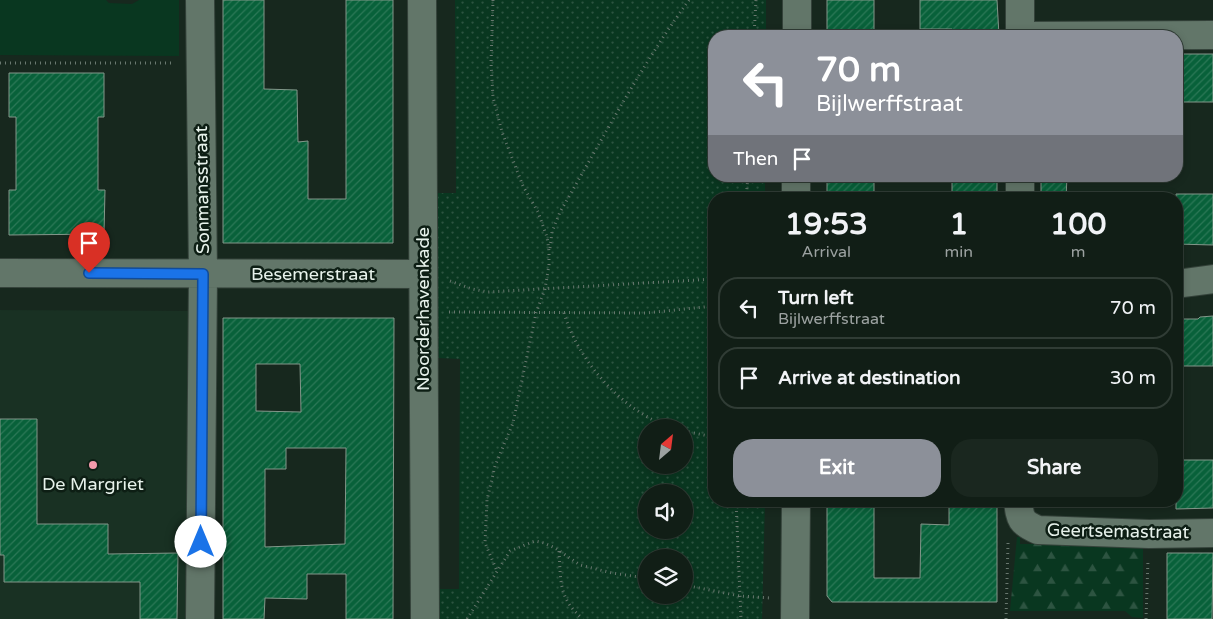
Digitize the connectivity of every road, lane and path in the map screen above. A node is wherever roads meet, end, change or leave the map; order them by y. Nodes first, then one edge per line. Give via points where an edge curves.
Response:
1 (200, 0) edge
2 (422, 0) edge
3 (493, 0) edge
4 (689, 0) edge
5 (756, 0) edge
6 (797, 0) edge
7 (1020, 0) edge
8 (754, 30) edge
9 (796, 30) edge
10 (1020, 30) edge
11 (1183, 35) edge
12 (1213, 35) edge
13 (0, 63) edge
14 (200, 63) junction
15 (549, 251) junction
16 (0, 273) edge
17 (203, 274) junction
18 (423, 274) junction
19 (1213, 278) edge
20 (708, 279) edge
21 (1183, 283) edge
22 (546, 289) junction
23 (708, 307) edge
24 (424, 312) junction
25 (536, 313) junction
26 (564, 313) junction
27 (651, 419) edge
28 (693, 434) edge
29 (708, 436) edge
30 (736, 507) edge
31 (796, 507) edge
32 (1021, 513) edge
33 (1213, 533) edge
34 (1149, 534) junction
35 (559, 551) junction
36 (498, 571) junction
37 (638, 577) edge
38 (693, 587) edge
39 (740, 596) junction
40 (796, 609) edge
41 (200, 619) edge
42 (425, 619) edge
43 (467, 619) edge
44 (583, 619) edge
45 (742, 619) edge
46 (1006, 619) edge
47 (1146, 619) edge

1 - 14 street, Sonmansstraat
2 - 18 street, Noorderhavenkade
3 - 15 path via 490,63 493,97 502,132 523,186 538,212
4 - 15 path via 636,80 560,212
5 - 8 path
6 - 9 street
7 - 10 street
11 - 12 street
13 - 14 path
14 - 17 street, Sonmansstraat
15 - 22 path
16 - 17 street, Besemerstraat
17 - 18 street, Besemerstraat
17 - 41 street, Sonmansstraat
18 - 22 path via 439,276 479,291
18 - 24 street, Noorderhavenkade
19 - 21 street
20 - 22 path
22 - 25 path
23 - 26 path via 646,313
24 - 25 path
24 - 42 street, Noorderhavenkade
25 - 26 path
25 - 36 path via 513,424 487,500 485,542
26 - 27 path via 574,341 595,370 613,390
28 - 29 path
30 - 39 path
31 - 40 street
32 - 34 street, Geertsemastraat via 1038,530
32 - 46 path via 1008,542
33 - 34 street, Geertsemastraat
34 - 47 path
35 - 36 path via 544,543 527,543 510,551
35 - 37 path via 589,568
35 - 44 path via 562,593
36 - 43 path
38 - 39 path
39 - 40 path
39 - 45 path

